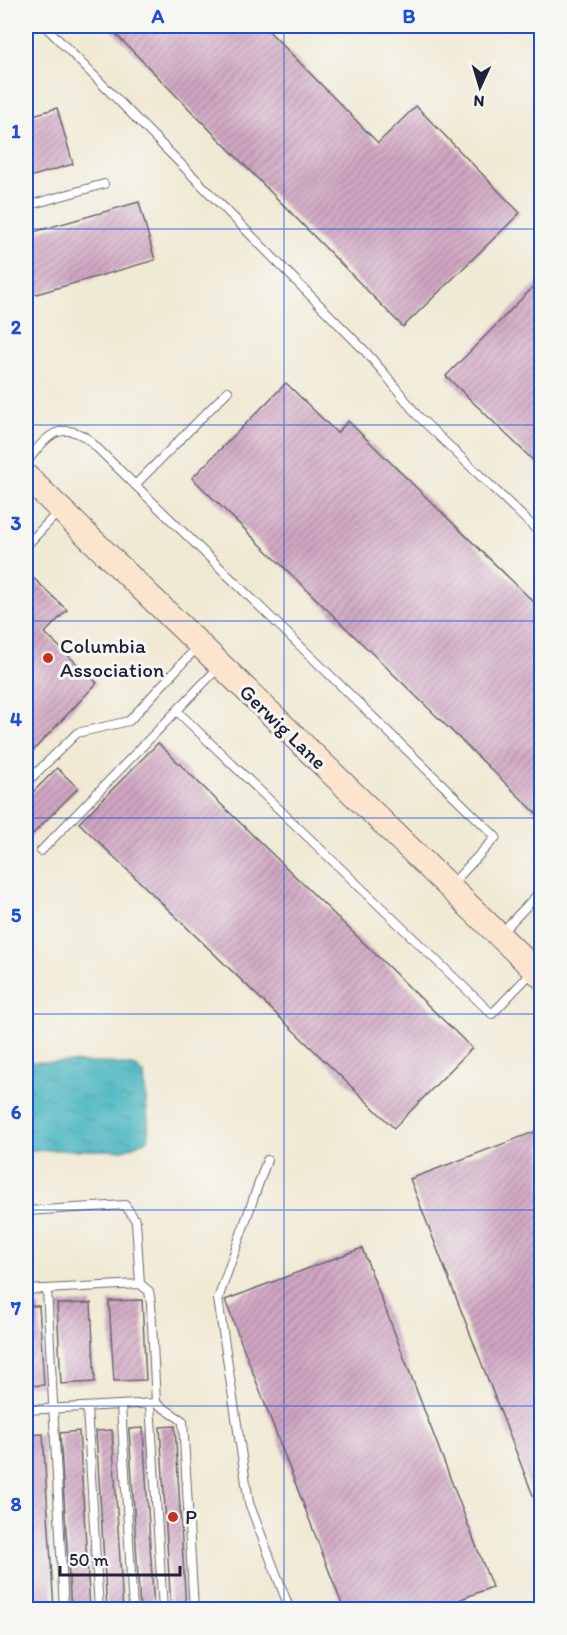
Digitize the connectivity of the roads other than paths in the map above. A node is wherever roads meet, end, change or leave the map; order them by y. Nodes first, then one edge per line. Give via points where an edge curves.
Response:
1 (45, 26) edge
2 (104, 184) dead end
3 (26, 206) edge
4 (228, 391) dead end
5 (26, 463) edge
6 (26, 476) edge
7 (135, 484) junction
8 (60, 509) junction
9 (542, 535) edge
10 (26, 546) edge
11 (200, 645) junction
12 (220, 665) junction
13 (177, 711) junction
14 (26, 783) edge
15 (41, 851) dead end
16 (449, 887) junction
17 (542, 891) edge
18 (498, 935) junction
19 (538, 974) edge
20 (267, 1160) dead end
21 (26, 1211) edge
22 (140, 1284) junction
23 (47, 1289) junction
24 (26, 1290) edge
25 (153, 1403) junction
26 (121, 1405) junction
27 (87, 1407) junction
28 (54, 1409) junction
29 (26, 1410) edge
30 (64, 1610) edge
31 (99, 1610) edge
32 (133, 1610) edge
33 (163, 1610) edge
34 (194, 1610) edge
35 (290, 1610) edge

1 - 9 lane via 365,351 417,415
2 - 3 lane
4 - 7 lane
5 - 7 lane via 50,435 71,431 89,440
6 - 8 street, Gerwig Lane
7 - 16 lane via 496,837
8 - 10 lane
8 - 11 street, Gerwig Lane
11 - 12 street, Gerwig Lane
11 - 14 lane via 129,721 77,733
12 - 13 lane
12 - 16 street, Gerwig Lane
13 - 15 lane
13 - 19 lane via 492,1014
16 - 18 street, Gerwig Lane
17 - 18 lane
18 - 19 street, Gerwig Lane
20 - 35 lane via 218,1299 249,1503
21 - 22 lane via 125,1205 136,1221
22 - 23 lane
22 - 25 lane via 149,1291 151,1304
23 - 24 lane
23 - 28 lane
25 - 26 lane
25 - 33 lane
25 - 34 lane via 183,1421
26 - 27 lane
26 - 32 lane
27 - 28 lane
27 - 31 lane
28 - 29 lane
28 - 30 lane

